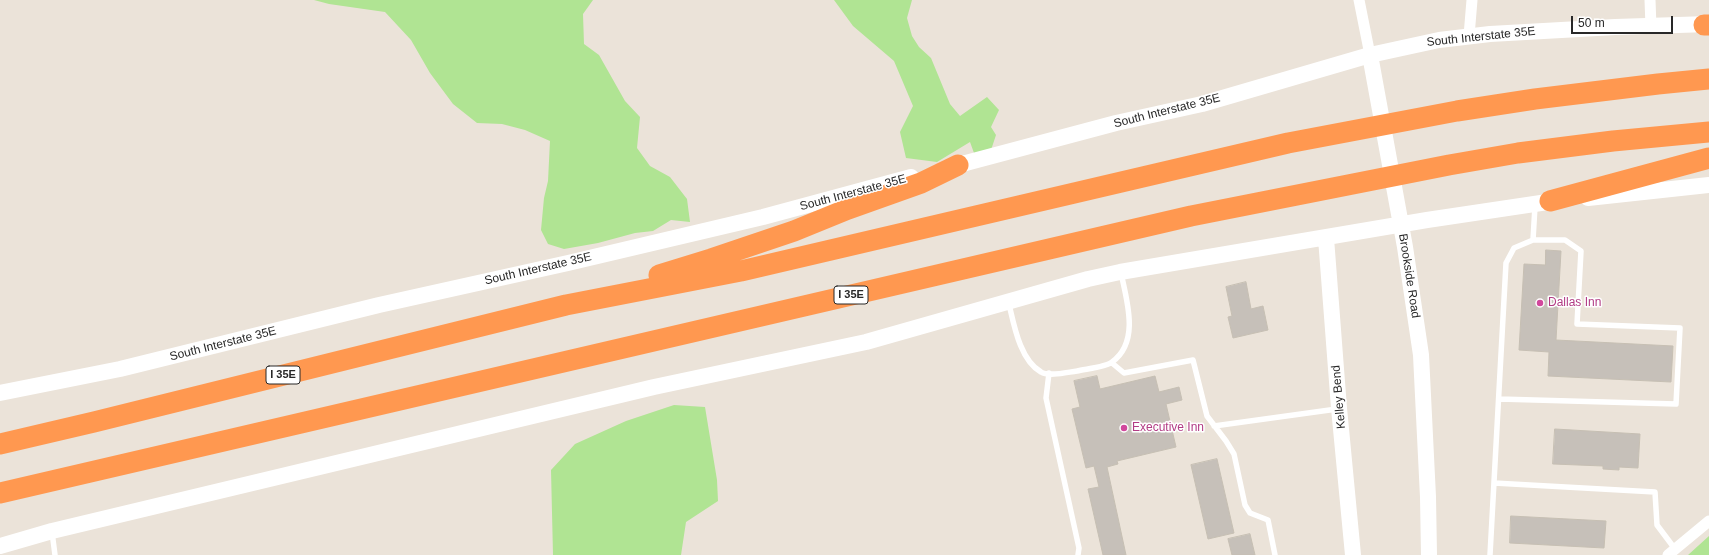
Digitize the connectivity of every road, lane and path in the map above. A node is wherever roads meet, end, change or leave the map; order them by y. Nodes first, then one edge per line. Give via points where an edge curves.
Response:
1 (1359, 0) edge
2 (1472, 0) edge
3 (1650, 0) edge
4 (1707, 25) edge
5 (1651, 27) junction
6 (1469, 36) junction
7 (1370, 55) junction
8 (1709, 79) edge
9 (1709, 132) edge
10 (1709, 158) edge
11 (958, 165) junction
12 (1709, 185) edge
13 (1542, 203) junction
14 (1326, 238) junction
15 (1533, 240) junction
16 (1120, 272) junction
17 (1009, 301) junction
18 (566, 306) junction
19 (1112, 363) junction
20 (1049, 373) junction
21 (0, 393) edge
22 (1499, 399) junction
23 (1339, 408) junction
24 (1214, 426) junction
25 (0, 444) edge
26 (1494, 483) junction
27 (0, 493) edge
28 (1709, 521) edge
29 (52, 531) junction
30 (0, 546) edge
31 (1671, 552) edge
32 (55, 555) edge
33 (1078, 555) edge
34 (1275, 555) edge
35 (1353, 555) edge
36 (1429, 555) edge
37 (1490, 555) edge

1 - 7 street, Brookside Road
2 - 6 street
3 - 5 street
4 - 5 main road, South Interstate 35E
5 - 6 main road, South Interstate 35E
6 - 7 main road, South Interstate 35E
7 - 11 main road, South Interstate 35E via 1202,104 1116,123
7 - 36 main road, Brookside Road via 1405,247 1421,356
8 - 18 highway, I 35E via 1473,108 1288,143 748,269
9 - 27 highway, I 35E via 1518,153 1191,216
10 - 13 highway
11 - 18 highway via 794,231
11 - 21 main road, South Interstate 35E via 762,217 379,305 120,369
12 - 13 main road
13 - 14 main road
13 - 15 lane
14 - 16 main road
14 - 23 main road, Kelley Bend
15 - 22 lane via 1514,248 1506,263
15 - 22 lane via 1565,240 1581,251 1577,324 1680,328 1676,404
16 - 17 main road
16 - 19 lane via 1129,316 1128,334 1124,350
17 - 20 lane via 1017,335 1028,359 1041,372
17 - 29 main road via 866,342 654,387
18 - 25 highway, I 35E
19 - 20 lane via 1057,374
19 - 24 lane via 1124,373 1193,360 1205,411
20 - 33 lane via 1046,398 1079,548
22 - 26 lane
23 - 24 lane
23 - 35 main road, Kelley Bend
24 - 34 lane via 1234,454 1245,505 1250,513 1268,520
26 - 31 lane via 1655,492 1657,525
26 - 37 lane
28 - 31 street
29 - 30 main road
29 - 32 lane

